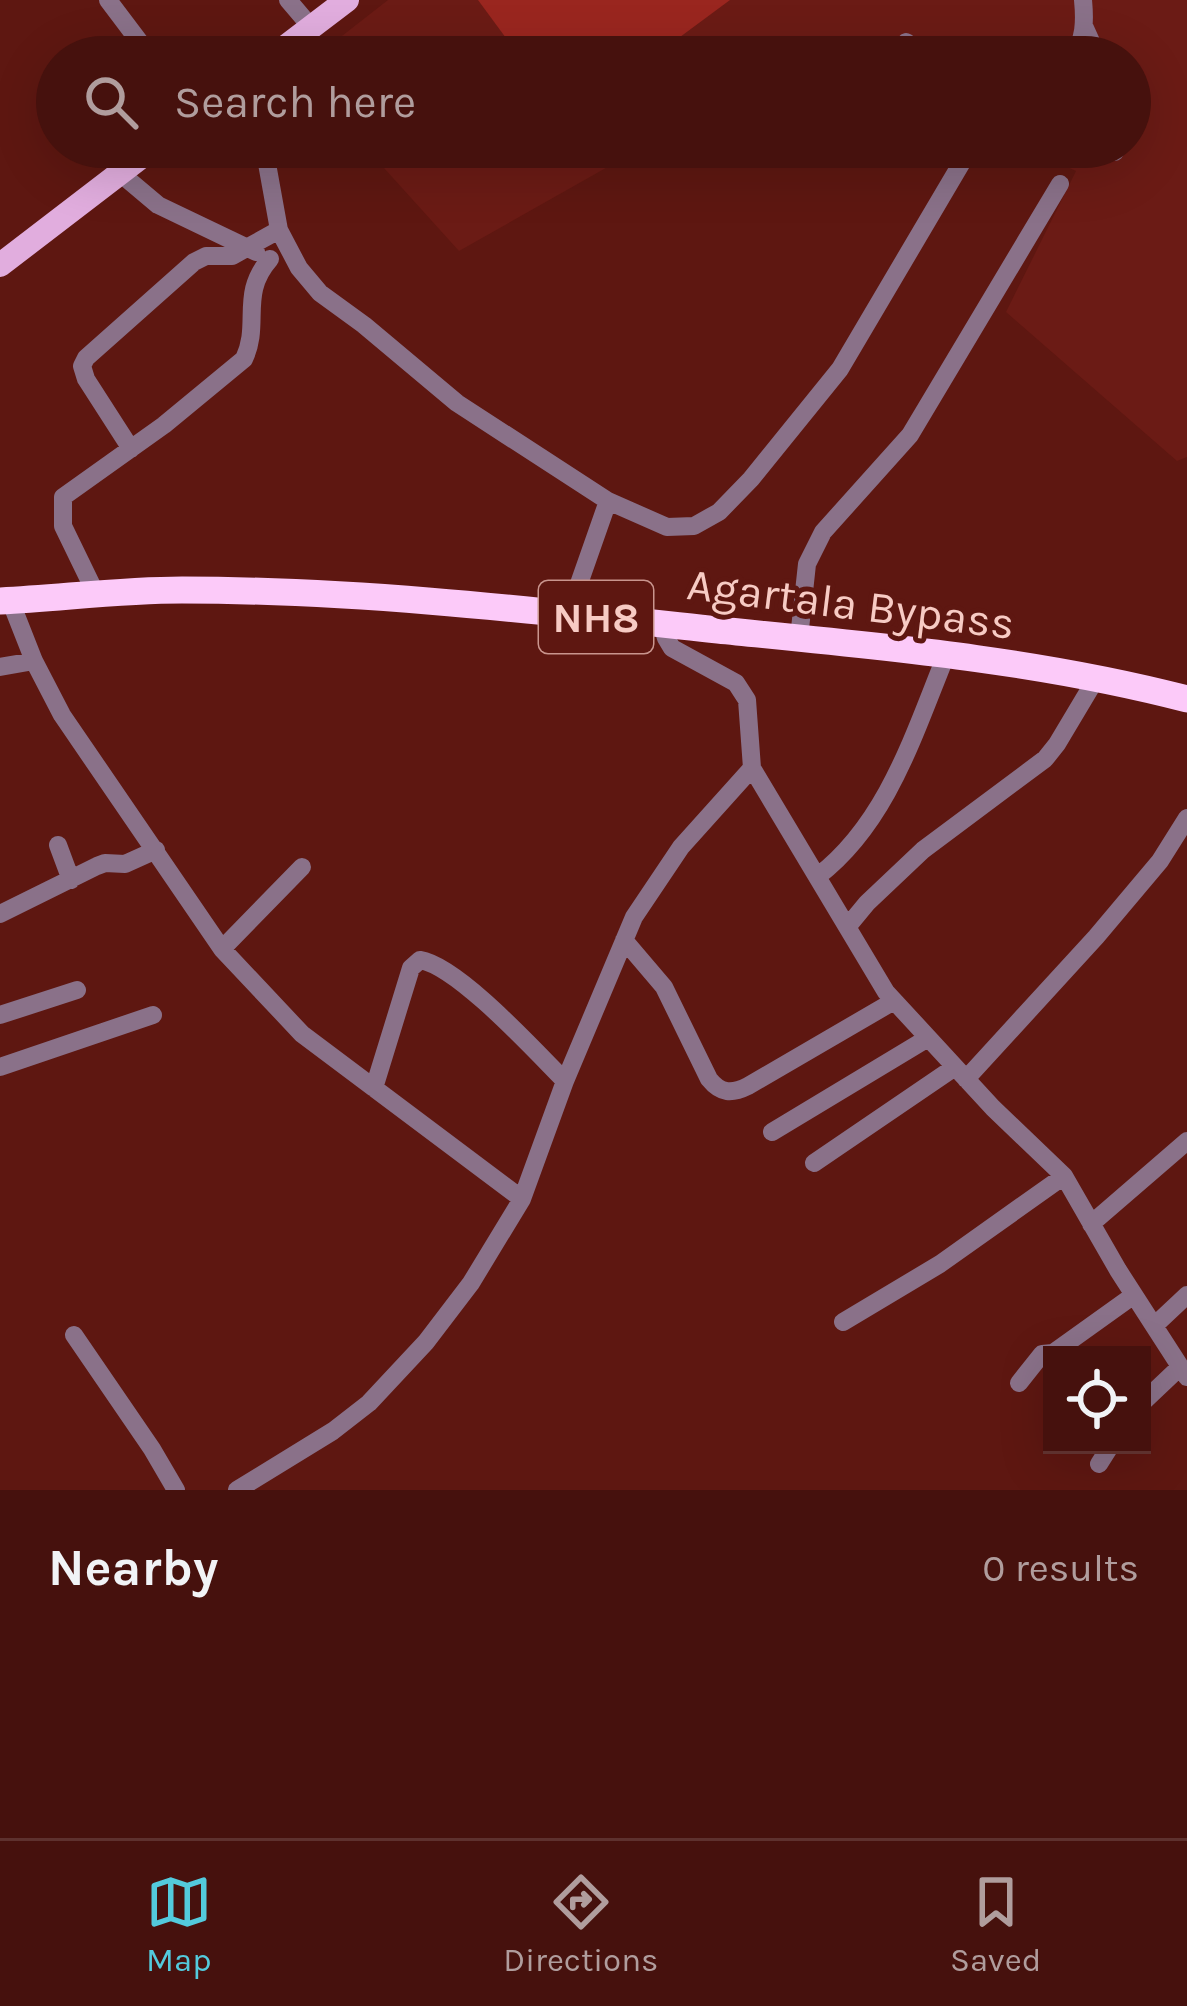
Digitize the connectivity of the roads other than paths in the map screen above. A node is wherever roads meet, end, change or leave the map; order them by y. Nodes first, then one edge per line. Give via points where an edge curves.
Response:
1 (108, 0) edge
2 (288, 0) edge
3 (347, 0) edge
4 (1082, 0) edge
5 (1084, 26) junction
6 (311, 27) junction
7 (135, 36) edge
8 (299, 36) edge
9 (1082, 36) edge
10 (1088, 36) edge
11 (127, 168) edge
12 (268, 168) edge
13 (959, 168) edge
14 (120, 173) junction
15 (1060, 184) dead end
16 (279, 230) junction
17 (248, 249) junction
18 (270, 259) junction
19 (295, 260) junction
20 (0, 265) edge
21 (130, 449) junction
22 (608, 501) junction
23 (95, 594) junction
24 (5, 601) edge
25 (568, 615) junction
26 (662, 622) junction
27 (799, 638) junction
28 (947, 653) junction
29 (34, 661) junction
30 (0, 667) edge
31 (1096, 677) junction
32 (1187, 699) edge
33 (752, 768) junction
34 (1187, 818) edge
35 (58, 845) dead end
36 (156, 850) junction
37 (302, 867) dead end
38 (818, 876) junction
39 (71, 880) junction
40 (0, 914) edge
41 (848, 926) junction
42 (624, 940) junction
43 (222, 949) junction
44 (77, 990) dead end
45 (894, 1001) junction
46 (0, 1015) edge
47 (153, 1015) dead end
48 (928, 1038) junction
49 (0, 1067) edge
50 (960, 1073) junction
51 (565, 1081) junction
52 (374, 1088) junction
53 (772, 1132) dead end
54 (1187, 1142) edge
55 (814, 1162) dead end
56 (1064, 1176) junction
57 (522, 1199) junction
58 (1091, 1224) junction
59 (1134, 1295) junction
60 (1187, 1295) edge
61 (843, 1322) dead end
62 (1154, 1326) junction
63 (74, 1335) dead end
64 (1184, 1372) edge
65 (1019, 1383) dead end
66 (1151, 1396) edge
67 (1106, 1454) edge
68 (1100, 1463) dead end
69 (241, 1489) edge
70 (176, 1490) edge

1 - 7 street
2 - 6 street
3 - 6 main road
4 - 5 street
5 - 9 street
5 - 10 street
6 - 8 main road
11 - 14 main road
12 - 16 street
13 - 22 street via 840,369 719,512 694,526 667,527
14 - 17 street via 158,205
14 - 20 main road
15 - 27 street via 910,435 824,532 808,564
16 - 17 street
16 - 19 street
17 - 18 street
17 - 21 street via 194,262 86,358 86,379
18 - 19 street
18 - 21 street via 257,273 244,359
19 - 22 street via 320,293 457,403
21 - 23 street via 63,497 63,526
22 - 25 street
23 - 24 highway, Agartala Bypass / NH8
23 - 25 highway, Agartala Bypass / NH8 via 290,592
24 - 29 street
25 - 26 highway, Agartala Bypass / NH8
26 - 27 highway, Agartala Bypass / NH8
26 - 33 street via 672,648 736,683 747,700
27 - 28 highway, Agartala Bypass / NH8
28 - 31 highway, Agartala Bypass / NH8
28 - 38 street via 895,779 855,843
29 - 30 street
29 - 36 street
31 - 32 highway, Agartala Bypass / NH8
31 - 41 street via 1045,759 923,850
33 - 38 street
33 - 42 street via 681,847
34 - 50 street via 1096,937
35 - 39 street
36 - 39 street
36 - 43 street
37 - 43 street
38 - 41 street
39 - 40 street
41 - 45 street
42 - 45 street via 664,986 709,1079 725,1091 748,1086
42 - 51 street
43 - 52 street via 302,1034
44 - 46 street
45 - 48 street
47 - 49 street
48 - 50 street
48 - 53 street
50 - 55 street
50 - 56 street
51 - 52 street via 488,1005 420,960
51 - 57 street
52 - 57 street
54 - 58 street
56 - 58 street
56 - 61 street
57 - 69 street via 471,1283 370,1403
58 - 59 street
59 - 62 street
59 - 65 street via 1042,1354
60 - 62 street
62 - 64 street
63 - 70 street
64 - 66 street
67 - 68 street

